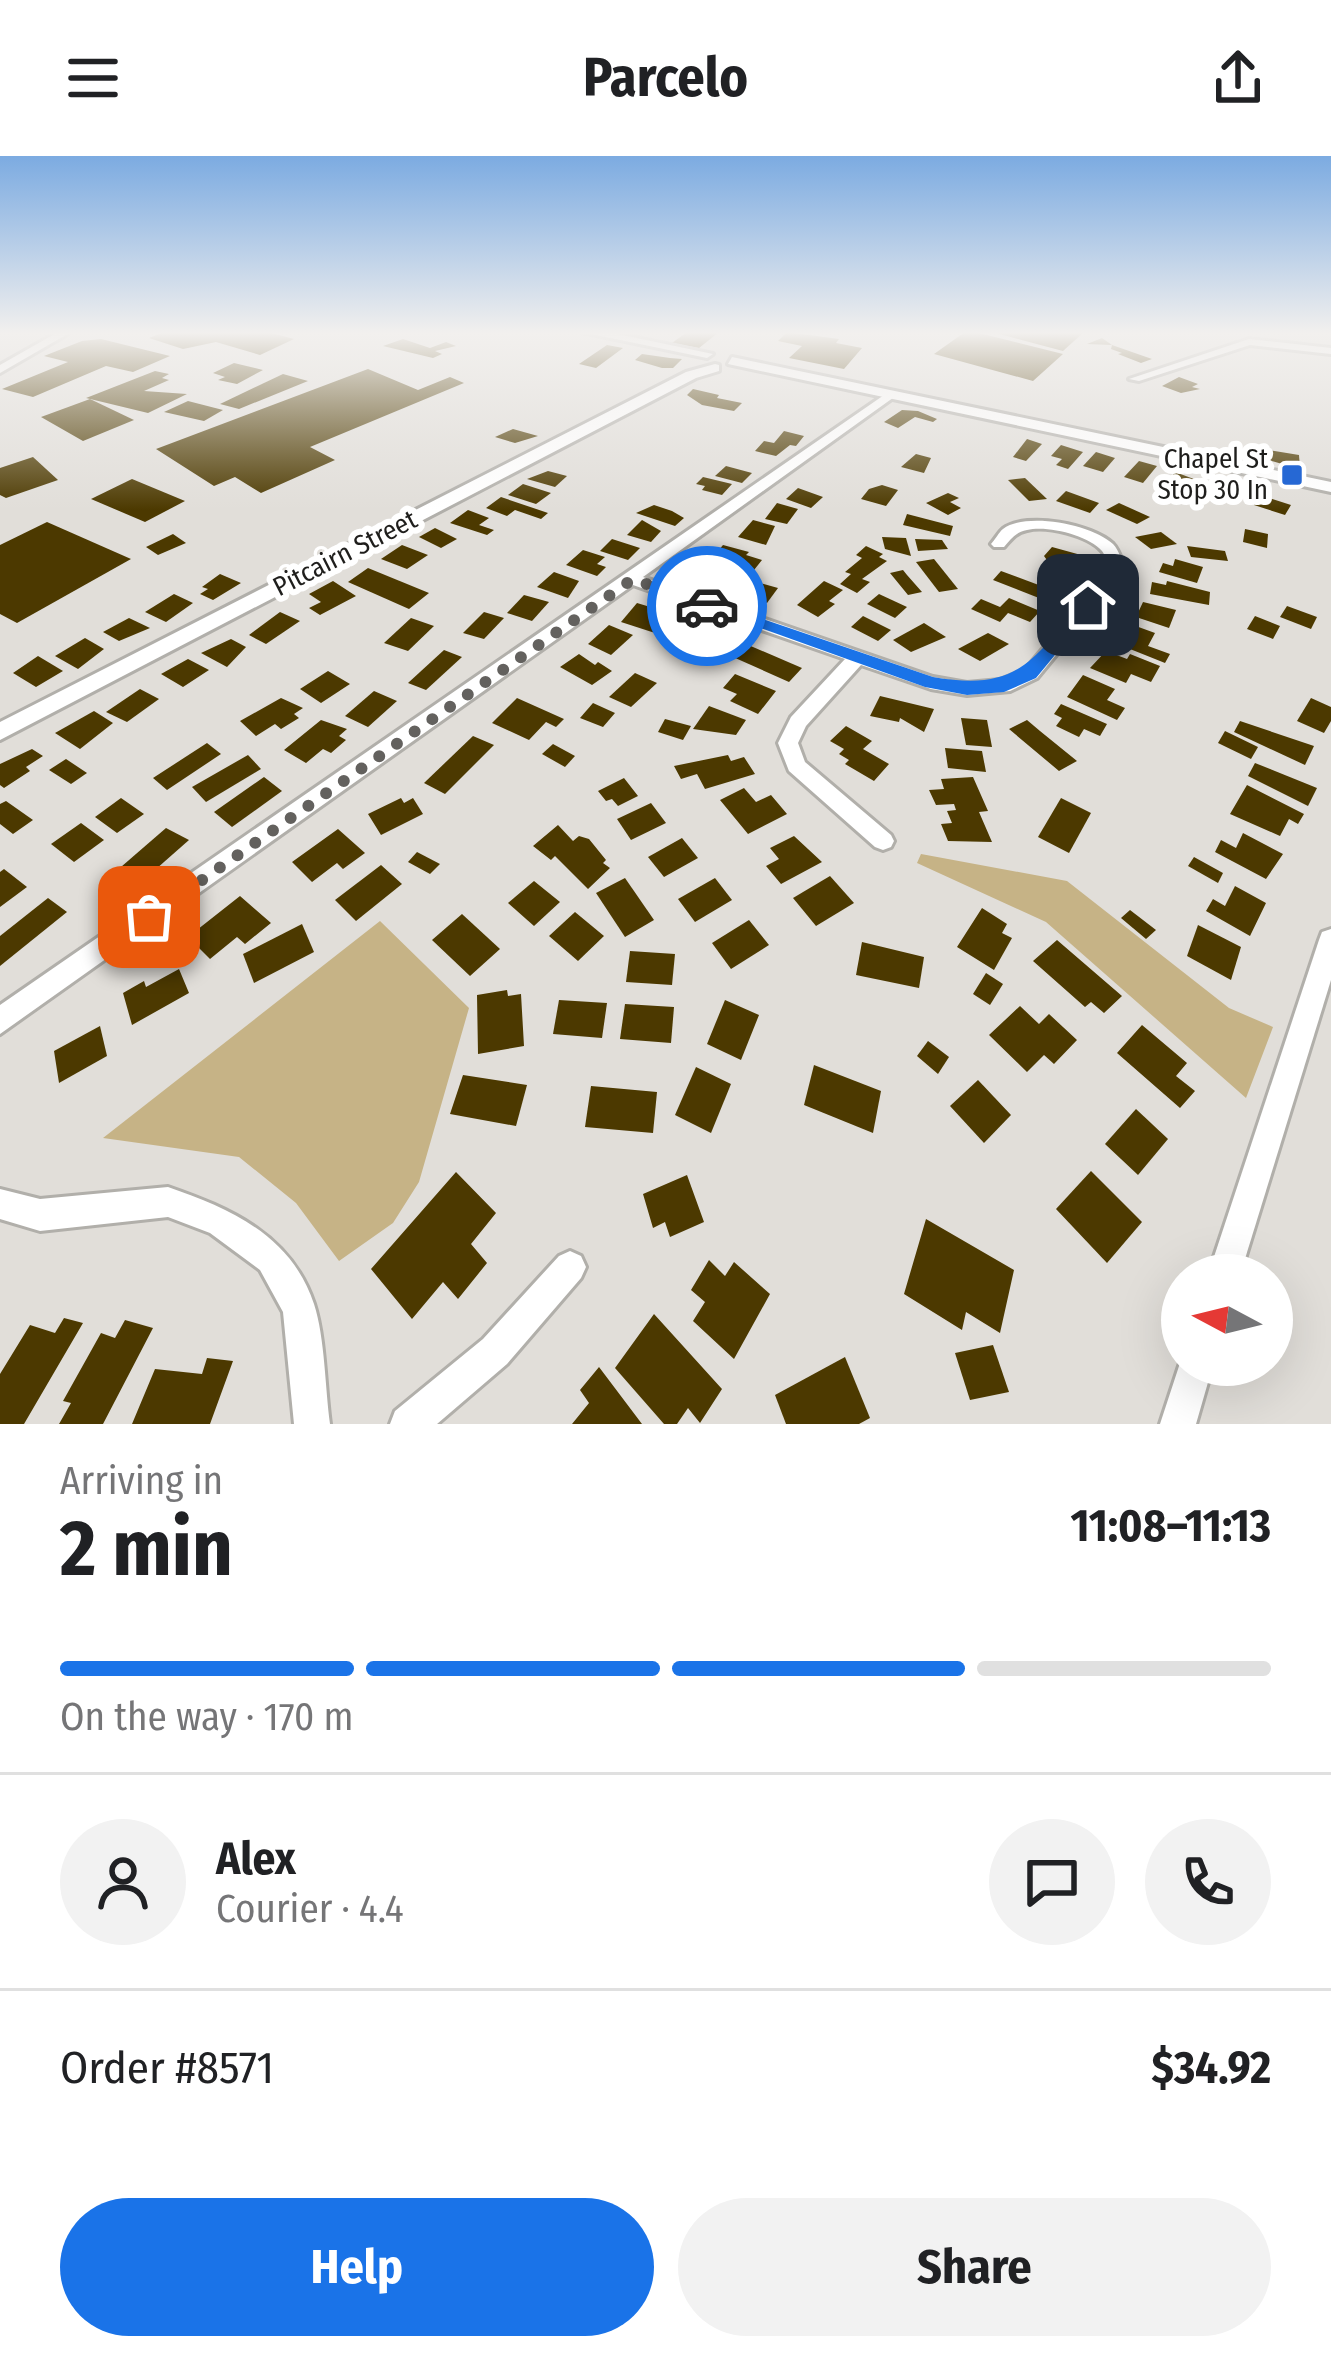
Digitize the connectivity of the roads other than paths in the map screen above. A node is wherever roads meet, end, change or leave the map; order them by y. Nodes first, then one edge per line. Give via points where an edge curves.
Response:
1 (644, 391) edge
2 (872, 391) edge
3 (891, 395) junction
4 (1331, 487) edge
5 (999, 544) dead end
6 (633, 579) junction
7 (857, 658) junction
8 (0, 732) edge
9 (883, 841) dead end
10 (1331, 940) edge
11 (0, 1022) edge
12 (0, 1204) edge
13 (1231, 1254) edge
14 (570, 1268) dead end
15 (1190, 1386) edge
16 (312, 1424) edge
17 (408, 1424) edge
18 (1178, 1424) edge

1 - 8 street, Pitcairn Street
2 - 3 street
3 - 4 street
3 - 6 street
5 - 7 street via 1018,526 1076,533 1108,548 1118,570 1019,681 948,688
6 - 7 street
6 - 11 street
7 - 9 street via 788,743 796,766
10 - 13 street
12 - 16 street via 40,1215 168,1202 220,1221 271,1259 299,1308
14 - 17 street via 480,1370
15 - 18 street

